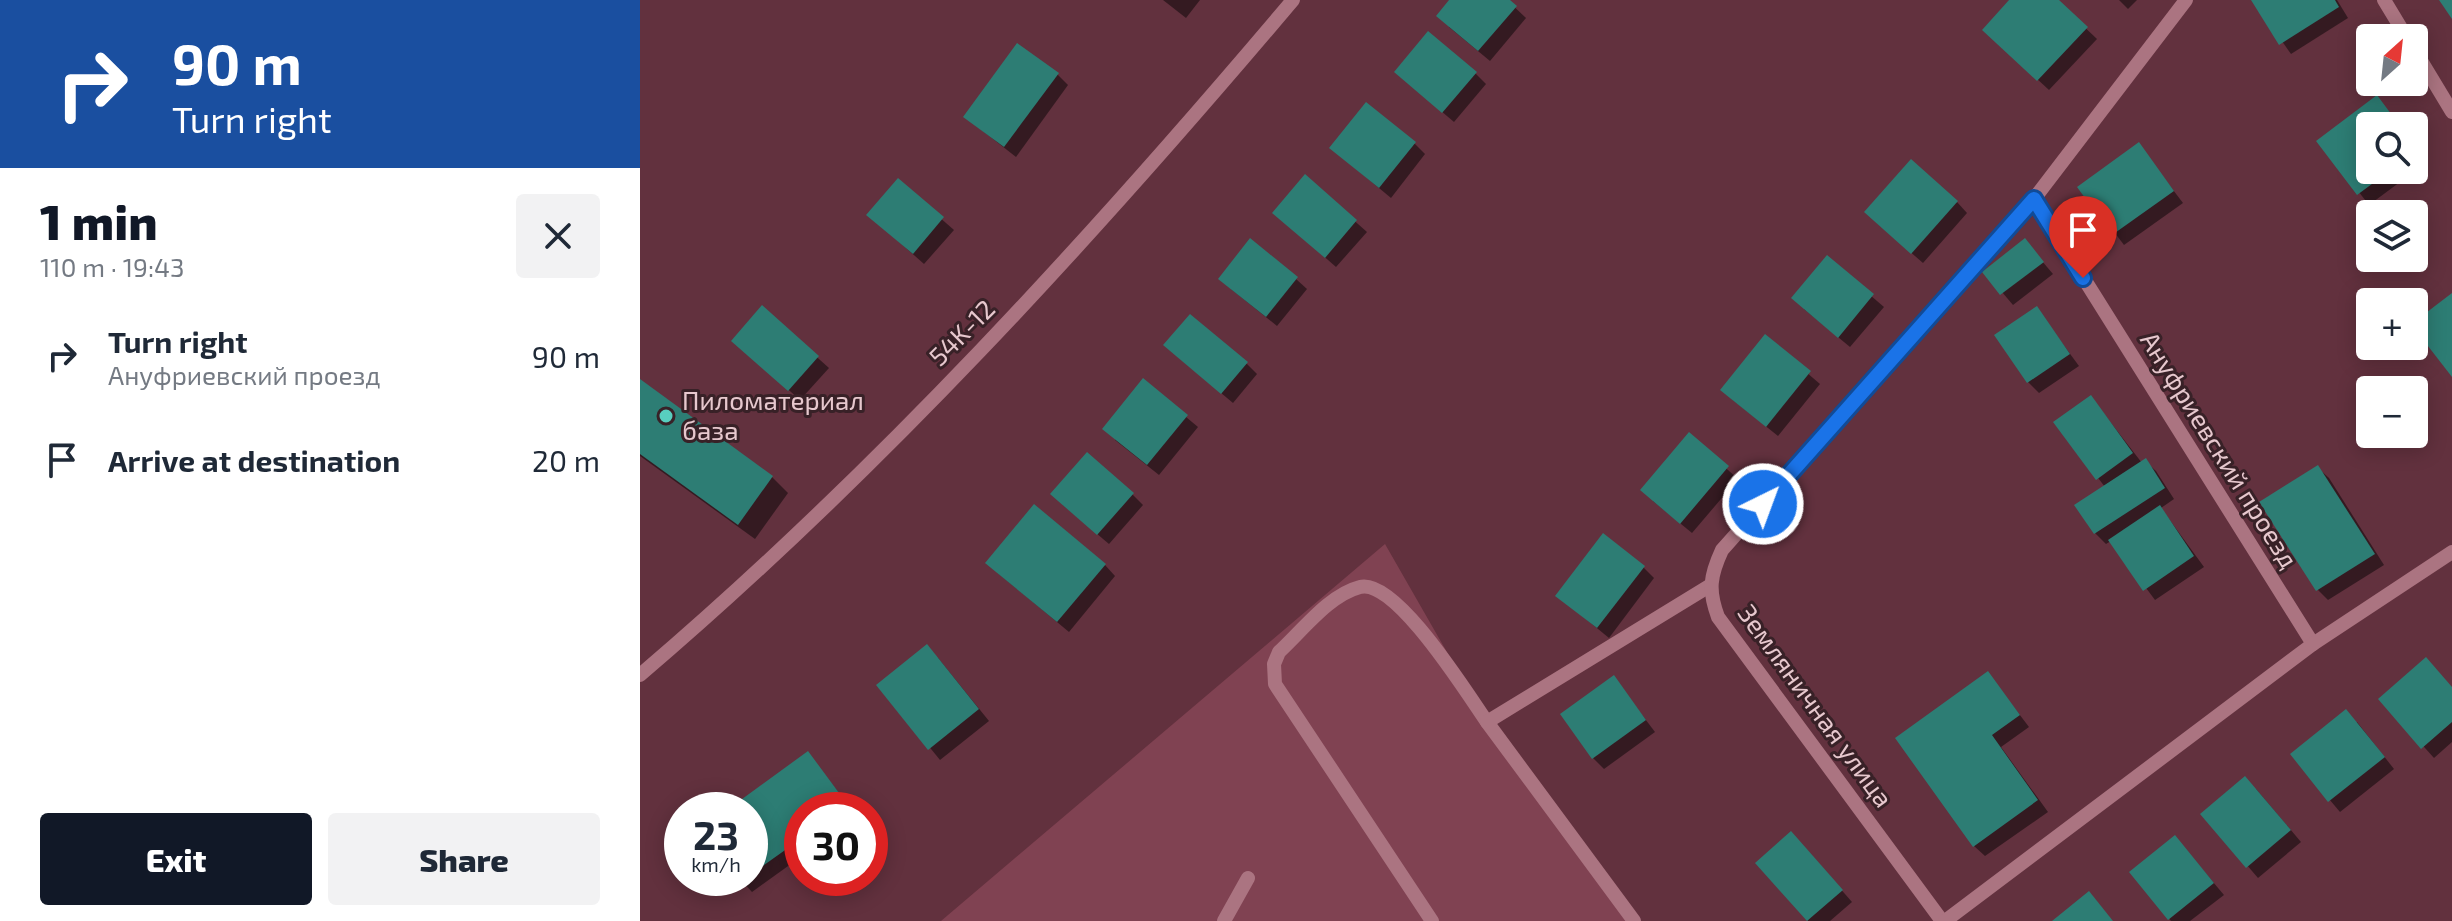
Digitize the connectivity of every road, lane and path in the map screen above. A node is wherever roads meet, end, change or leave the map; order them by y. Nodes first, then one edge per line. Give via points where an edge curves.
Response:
1 (1293, 0) edge
2 (2186, 0) edge
3 (2384, 0) edge
4 (2399, 24) edge
5 (2428, 72) edge
6 (2452, 112) edge
7 (2034, 199) junction
8 (2452, 552) edge
9 (1711, 585) junction
10 (2313, 644) junction
11 (640, 675) edge
12 (1487, 722) junction
13 (1248, 878) dead end
14 (1224, 921) edge
15 (1432, 921) edge
16 (1634, 921) edge
17 (1944, 921) edge

1 - 11 street, 54K-12 via 1014,315 748,583
2 - 7 street, Земляничная улица
3 - 4 street
5 - 6 street
7 - 9 street, Земляничная улица via 1722,550
7 - 10 street, Ануфриевский проезд
8 - 10 street
9 - 12 street
9 - 17 street, Земляничная улица via 1718,617
10 - 17 street
12 - 15 street via 1428,639 1375,586 1339,596 1279,652 1274,664 1275,684
12 - 16 street
13 - 14 street

